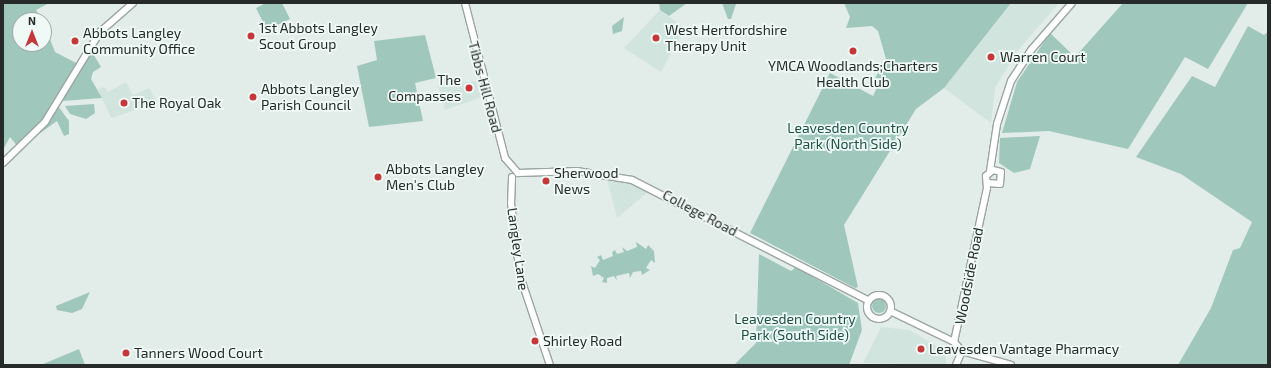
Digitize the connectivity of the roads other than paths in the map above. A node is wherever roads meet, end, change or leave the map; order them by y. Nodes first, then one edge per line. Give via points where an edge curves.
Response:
1 (133, 3) edge
2 (465, 3) edge
3 (1072, 3) edge
4 (993, 158) junction
5 (3, 163) edge
6 (511, 169) junction
7 (998, 170) junction
8 (990, 171) junction
9 (518, 173) junction
10 (512, 177) junction
11 (988, 183) junction
12 (997, 186) junction
13 (982, 209) junction
14 (869, 301) junction
15 (890, 312) junction
16 (954, 342) junction
17 (962, 351) junction
18 (550, 365) edge
19 (956, 365) edge
20 (1011, 365) edge

1 - 5 street via 100,32 46,122
2 - 6 street, Tibbs Hill Road via 480,73
3 - 4 street via 1032,49 1011,81 997,124
4 - 7 street
4 - 8 street
6 - 9 street
6 - 10 street, Tibbs Hill Road
7 - 8 street
7 - 12 street via 1003,177
8 - 11 street, Woodside Road
9 - 10 street
9 - 14 street, College Road via 577,171 632,180
10 - 18 street, Langley Lane via 512,208 520,276
11 - 12 street
11 - 13 street, Woodside Road
12 - 13 street, Woodside Road
13 - 16 street, Woodside Road
14 - 15 street via 878,295 885,297
14 - 15 street via 869,313 874,318 885,317
15 - 16 street
16 - 17 street
17 - 19 street
17 - 20 street

